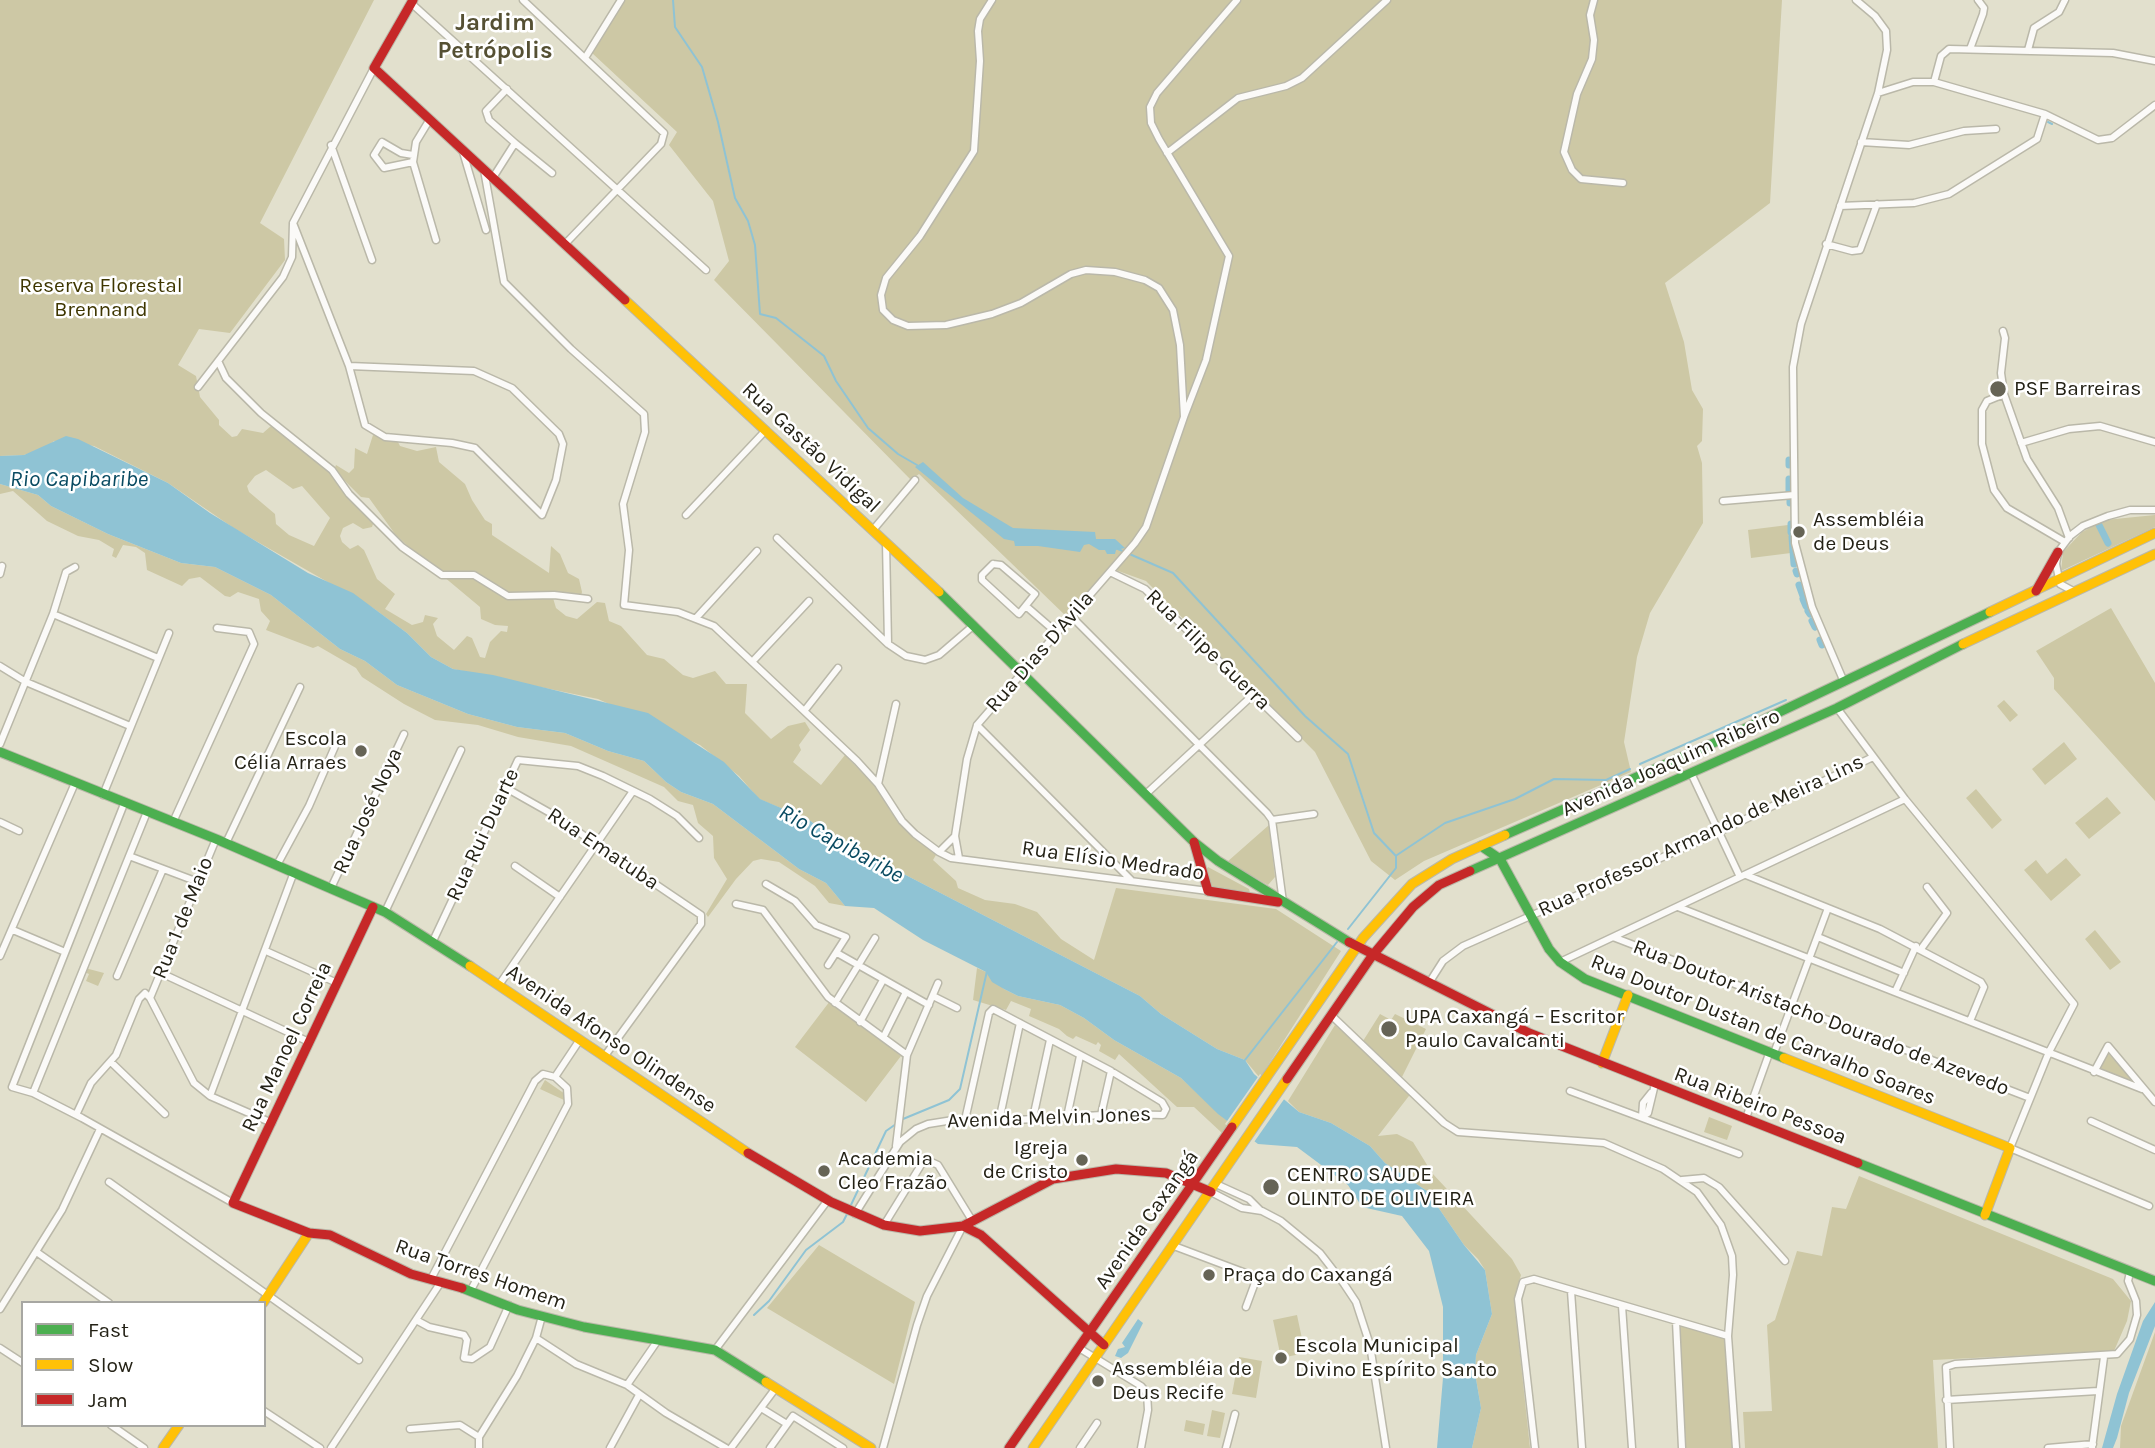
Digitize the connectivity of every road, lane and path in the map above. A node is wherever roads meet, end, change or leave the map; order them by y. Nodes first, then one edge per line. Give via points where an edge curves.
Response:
1 (523, 0) edge
2 (535, 0) edge
3 (621, 0) edge
4 (992, 0) edge
5 (1237, 0) edge
6 (1387, 0) edge
7 (1594, 0) edge
8 (1856, 0) edge
9 (1978, 0) edge
10 (1990, 0) edge
11 (2065, 1) edge
12 (412, 2) edge
13 (531, 7) junction
14 (1984, 8) junction
15 (1970, 49) junction
16 (2028, 50) junction
17 (585, 58) junction
18 (2155, 61) edge
19 (374, 68) junction
20 (1934, 82) junction
21 (507, 89) junction
22 (1878, 93) junction
23 (2155, 105) edge
24 (2045, 114) junction
25 (430, 120) junction
26 (1996, 129) dead end
27 (1861, 142) junction
28 (515, 144) junction
29 (331, 145) junction
30 (462, 147) junction
31 (1167, 153) junction
32 (413, 158) junction
33 (484, 168) junction
34 (552, 173) dead end
35 (494, 176) junction
36 (1623, 183) dead end
37 (619, 190) junction
38 (1877, 204) junction
39 (1840, 206) junction
40 (293, 223) junction
41 (486, 230) dead end
42 (436, 240) dead end
43 (566, 243) junction
44 (1826, 244) junction
45 (372, 260) dead end
46 (706, 270) dead end
47 (2003, 331) dead end
48 (219, 363) junction
49 (349, 366) junction
50 (198, 387) dead end
51 (2004, 394) junction
52 (1184, 417) junction
53 (766, 430) junction
54 (2155, 442) edge
55 (2021, 443) junction
56 (915, 480) dead end
57 (1794, 495) junction
58 (1723, 501) dead end
59 (2155, 510) edge
60 (686, 515) dead end
61 (873, 530) junction
62 (2155, 533) edge
63 (777, 537) dead end
64 (2067, 540) junction
65 (886, 542) junction
66 (757, 551) dead end
67 (2058, 552) junction
68 (2155, 554) edge
69 (2, 566) dead end
70 (75, 567) dead end
71 (1110, 572) junction
72 (0, 574) edge
73 (2058, 580) junction
74 (2036, 591) junction
75 (2076, 592) junction
76 (588, 598) dead end
77 (809, 600) dead end
78 (1027, 607) junction
79 (52, 614) junction
80 (697, 617) junction
81 (1072, 617) junction
82 (974, 625) junction
83 (217, 628) dead end
84 (169, 633) dead end
85 (1057, 633) junction
86 (888, 644) junction
87 (158, 659) junction
88 (752, 662) junction
89 (0, 666) edge
90 (838, 668) dead end
91 (1021, 670) junction
92 (26, 682) junction
93 (1844, 682) junction
94 (300, 687) dead end
95 (1255, 694) junction
96 (896, 704) dead end
97 (1837, 708) junction
98 (805, 709) junction
99 (977, 725) junction
100 (130, 726) junction
101 (404, 734) dead end
102 (1298, 738) dead end
103 (0, 744) edge
104 (336, 744) dead end
105 (1201, 744) junction
106 (461, 750) dead end
107 (0, 752) edge
108 (1873, 757) junction
109 (1691, 772) junction
110 (75, 782) junction
111 (878, 784) junction
112 (506, 788) junction
113 (633, 790) junction
114 (1147, 793) junction
115 (103, 794) junction
116 (1905, 799) junction
117 (124, 804) junction
118 (147, 812) junction
119 (1314, 814) dead end
120 (1272, 820) junction
121 (0, 822) edge
122 (173, 822) junction
123 (19, 831) dead end
124 (1719, 832) junction
125 (956, 836) junction
126 (699, 838) dead end
127 (216, 839) junction
128 (1194, 842) junction
129 (226, 844) junction
130 (595, 845) junction
131 (1481, 846) junction
132 (939, 852) junction
133 (129, 856) junction
134 (959, 858) junction
135 (1500, 859) junction
136 (1218, 861) junction
137 (276, 865) junction
138 (514, 866) dead end
139 (163, 869) junction
140 (1203, 870) junction
141 (294, 872) junction
142 (1743, 876) junction
143 (1132, 880) junction
144 (198, 882) junction
145 (766, 884) dead end
146 (1927, 887) dead end
147 (331, 888) junction
148 (1208, 891) junction
149 (559, 897) junction
150 (1283, 902) junction
151 (736, 904) dead end
152 (373, 907) junction
153 (1678, 907) junction
154 (1828, 908) junction
155 (386, 912) junction
156 (1530, 915) junction
157 (13, 930) junction
158 (1613, 937) junction
159 (1818, 937) junction
160 (875, 938) dead end
161 (433, 941) junction
162 (1357, 947) junction
163 (1919, 948) junction
164 (265, 951) junction
165 (65, 952) junction
166 (837, 953) junction
167 (1373, 956) junction
168 (0, 957) edge
169 (1810, 957) junction
170 (1560, 962) junction
171 (828, 965) dead end
172 (859, 968) junction
173 (161, 973) junction
174 (1904, 973) junction
175 (117, 976) dead end
176 (883, 980) junction
177 (337, 983) junction
178 (938, 983) dead end
179 (1429, 983) junction
180 (499, 985) junction
181 (906, 992) junction
182 (1895, 992) junction
183 (933, 996) junction
184 (1628, 996) junction
185 (150, 998) junction
186 (835, 1003) junction
187 (929, 1005) junction
188 (1793, 1007) junction
189 (957, 1009) dead end
190 (1312, 1011) joint
191 (242, 1012) junction
192 (1330, 1020) junction
193 (1970, 1021) junction
194 (860, 1022) junction
195 (1020, 1023) junction
196 (884, 1036) junction
197 (1051, 1040) junction
198 (579, 1041) junction
199 (309, 1042) junction
200 (1772, 1052) junction
201 (2049, 1052) junction
202 (907, 1055) junction
203 (1080, 1056) junction
204 (604, 1057) junction
205 (112, 1063) junction
206 (1602, 1063) junction
207 (1111, 1071) junction
208 (2094, 1072) junction
209 (555, 1077) junction
210 (1654, 1088) junction
211 (2142, 1089) junction
212 (1570, 1091) dead end
213 (33, 1093) junction
214 (210, 1096) junction
215 (2030, 1098) junction
216 (2155, 1102) edge
217 (164, 1114) dead end
218 (1101, 1115) junction
219 (79, 1117) junction
220 (1067, 1117) junction
221 (1642, 1117) junction
222 (1033, 1118) junction
223 (1746, 1118) junction
224 (965, 1120) junction
225 (999, 1121) junction
226 (2091, 1121) dead end
227 (272, 1123) junction
228 (100, 1129) junction
229 (896, 1148) junction
230 (2010, 1148) junction
231 (2155, 1150) edge
232 (1738, 1154) dead end
233 (1682, 1180) junction
234 (109, 1182) dead end
235 (1195, 1184) junction
236 (1216, 1184) junction
237 (828, 1200) junction
238 (233, 1203) junction
239 (2149, 1206) dead end
240 (1262, 1211) junction
241 (851, 1212) junction
242 (988, 1213) junction
243 (1985, 1215) junction
244 (973, 1222) junction
245 (884, 1225) junction
246 (963, 1226) junction
247 (309, 1233) junction
248 (981, 1234) junction
249 (1174, 1246) junction
250 (38, 1253) junction
251 (1785, 1261) dead end
252 (2135, 1273) junction
253 (431, 1279) junction
254 (441, 1282) junction
255 (2155, 1282) edge
256 (471, 1290) junction
257 (1571, 1291) junction
258 (266, 1299) edge
259 (106, 1301) edge
260 (509, 1306) junction
261 (1622, 1306) junction
262 (1246, 1307) dead end
263 (0, 1309) edge
264 (542, 1316) junction
265 (416, 1320) junction
266 (1676, 1321) junction
267 (1089, 1333) junction
268 (1728, 1336) junction
269 (536, 1338) junction
270 (658, 1340) junction
271 (1104, 1345) junction
272 (0, 1348) edge
273 (1079, 1348) junction
274 (715, 1350) junction
275 (2104, 1357) junction
276 (359, 1360) dead end
277 (1095, 1360) junction
278 (21, 1362) edge
279 (627, 1385) junction
280 (775, 1389) junction
281 (2098, 1391) junction
282 (639, 1395) junction
283 (1946, 1400) junction
284 (761, 1408) junction
285 (266, 1412) edge
286 (1235, 1414) dead end
287 (1097, 1423) dead end
288 (787, 1424) junction
289 (114, 1427) edge
290 (177, 1427) edge
291 (410, 1429) dead end
292 (479, 1437) junction
293 (2092, 1446) edge
294 (144, 1448) edge
295 (163, 1448) edge
296 (320, 1448) edge
297 (331, 1448) edge
298 (479, 1448) edge
299 (610, 1448) edge
300 (728, 1448) edge
301 (770, 1448) edge
302 (843, 1448) edge
303 (871, 1448) edge
304 (883, 1448) edge
305 (1009, 1448) edge
306 (1033, 1448) edge
307 (1080, 1448) edge
308 (1140, 1448) edge
309 (1226, 1448) edge
310 (1386, 1448) edge
311 (1535, 1448) edge
312 (1582, 1448) edge
313 (1632, 1448) edge
314 (1682, 1448) edge
315 (1736, 1448) edge
316 (1950, 1448) edge
317 (2048, 1448) edge

1 - 13 street
2 - 13 street
3 - 17 street
4 - 52 street via 978,31 974,151 920,236 886,278 883,310 908,326 946,324 1002,311 1071,274 1101,270 1145,280 1165,294 1173,310
5 - 31 street via 1153,100 1151,123
6 - 31 street via 1302,78 1238,98
7 - 36 street via 1592,59 1577,94 1564,152 1581,179
8 - 22 street via 1886,31
9 - 14 street
10 - 14 street
11 - 16 street via 2056,15 2034,28
12 - 19 main road
12 - 21 street
13 - 17 street
14 - 15 street
15 - 16 street
15 - 20 street via 1949,49 1941,56
16 - 18 street via 2113,53
17 - 37 street via 664,138
19 - 25 main road, Rua Gastão Vidigal
19 - 29 street
20 - 22 street via 1913,82
20 - 24 street
21 - 28 street via 488,108 487,117
21 - 37 street
22 - 27 street
23 - 24 street via 2105,140 2086,136
24 - 38 street via 2037,139 1950,194 1931,201
25 - 30 main road, Rua Gastão Vidigal
25 - 32 street via 415,142
26 - 27 street via 1964,131 1909,145
27 - 39 street
28 - 34 street
28 - 35 street
29 - 40 street
29 - 45 street
30 - 33 main road, Rua Gastão Vidigal
30 - 41 street
31 - 52 street via 1229,256 1206,360
32 - 32 street via 384,168 374,155 382,142
32 - 42 street
33 - 35 main road, Rua Gastão Vidigal
33 - 80 street via 504,282 644,414 645,432 623,503 629,558 624,605
35 - 43 main road, Rua Gastão Vidigal
37 - 43 street
37 - 46 street
38 - 39 street
38 - 44 street via 1860,250
39 - 44 street
40 - 48 street via 288,267
40 - 49 street
43 - 53 main road, Rua Gastão Vidigal
44 - 57 street via 1794,353
47 - 51 street
48 - 50 street
48 - 76 street via 226,378 261,414 332,470 401,547 442,575 474,575 508,596
49 - 49 street via 365,425 385,437 475,449 542,515 563,444 559,434 512,388 474,372
51 - 55 street
51 - 64 street via 1987,401 1982,410 1982,444 1994,490 2007,508
52 - 71 street, Rua Dias D'Avila via 1146,527
53 - 60 street
53 - 61 main road, Rua Gastão Vidigal
54 - 55 street via 2100,426 2069,429
55 - 64 street via 2032,470 2058,509
56 - 61 street
57 - 58 street
57 - 93 street via 1795,543 1804,584
59 - 64 street via 2108,516 2083,526
61 - 65 main road, Rua Gastão Vidigal
62 - 73 main road, Avenida Joaquim Ribeiro
63 - 86 street
64 - 67 street
65 - 82 main road, Rua Gastão Vidigal
65 - 86 street
66 - 80 street
67 - 73 street
67 - 74 main road
68 - 75 main road, Avenida Joaquim Ribeiro
69 - 72 street
70 - 79 street via 66,572
71 - 81 street, Rua Dias D'Avila
71 - 95 street, Rua Filipe Guerra via 1146,589
73 - 74 main road, Avenida Joaquim Ribeiro
73 - 75 street
74 - 93 main road, Avenida Joaquim Ribeiro
75 - 97 main road, Avenida Joaquim Ribeiro
77 - 88 street
78 - 78 street via 1035,594 1001,565 993,564 982,575 983,582 1016,614
78 - 85 street
79 - 87 street
79 - 92 street
80 - 88 street via 714,626
81 - 85 street, Rua Dias D'Avila
81 - 105 street
82 - 86 street via 946,652 932,658 912,658
82 - 91 main road, Rua Gastão Vidigal
83 - 122 street via 249,632 254,644
84 - 87 street
85 - 91 street, Rua Dias D'Avila
87 - 100 street
88 - 98 street
89 - 92 street
90 - 98 street
91 - 99 street, Rua Dias D'Avila
91 - 114 main road, Rua Gastão Vidigal
92 - 100 street
92 - 103 street
93 - 131 main road, Avenida Joaquim Ribeiro
94 - 129 street
95 - 102 street, Rua Filipe Guerra
95 - 105 street
96 - 111 street
97 - 108 street
97 - 109 main road, Avenida Joaquim Ribeiro
98 - 111 street
99 - 125 street, Rua Dias D'Avila via 967,759
99 - 143 street
100 - 115 street
101 - 147 street, Rua José Noya
104 - 137 street
105 - 114 street
105 - 120 street
106 - 155 street
107 - 110 main road, Avenida Afonso Olindense
108 - 116 street
108 - 124 street, Rua Professor Armando de Meira Lins
109 - 124 street
109 - 135 main road, Avenida Joaquim Ribeiro
110 - 115 main road, Avenida Afonso Olindense
110 - 157 street
111 - 132 street via 902,821
112 - 113 street, Rua Rui Duarte via 518,760 578,766
112 - 130 street, Rua Ematuba
112 - 161 street, Rua Rui Duarte
113 - 126 street, Rua Rui Duarte via 677,816
113 - 130 street
114 - 128 main road, Rua Gastão Vidigal
115 - 117 main road, Avenida Afonso Olindense
116 - 142 street
116 - 201 street via 2074,1003
117 - 118 main road, Avenida Afonso Olindense
117 - 165 street
118 - 122 main road, Avenida Afonso Olindense
118 - 133 street
119 - 120 street
120 - 150 street
121 - 123 street
122 - 127 main road, Avenida Afonso Olindense
124 - 142 street
124 - 156 street, Rua Professor Armando de Meira Lins
125 - 132 street
125 - 134 street, Rua Dias D'Avila
127 - 129 main road, Avenida Afonso Olindense
127 - 144 street, Rua 1 de Maio
128 - 136 main road, Rua Gastão Vidigal
128 - 140 main road
129 - 137 main road, Avenida Afonso Olindense
130 - 149 street
130 - 204 street, Rua Ematuba via 700,913 701,924
131 - 135 main road, Rua Doutor Dustan de Carvalho Soares
131 - 162 main road, Avenida Joaquim Ribeiro via 1412,884
132 - 134 street, Rua Elísio Medrado
133 - 139 street
133 - 213 street
134 - 143 street, Rua Elísio Medrado
135 - 156 main road, Rua Doutor Dustan de Carvalho Soares
135 - 167 main road, Avenida Joaquim Ribeiro via 1439,885 1413,907
136 - 140 main road via 1210,861
136 - 150 main road, Rua Gastão Vidigal
137 - 141 main road, Avenida Afonso Olindense
138 - 149 street
139 - 144 street
139 - 175 street
140 - 148 main road
141 - 147 main road, Avenida Afonso Olindense
141 - 164 street
142 - 153 street
142 - 154 street
143 - 148 street, Rua Elísio Medrado
144 - 173 street, Rua 1 de Maio
145 - 166 street via 794,901 816,925 846,937
146 - 163 street via 1947,914
147 - 152 main road, Avenida Afonso Olindense
148 - 150 main road, Rua Elísio Medrado
149 - 180 street
150 - 162 main road, Rua Gastão Vidigal
151 - 186 street via 763,910
152 - 155 main road, Avenida Afonso Olindense
152 - 177 main road, Rua Manoel Correia
153 - 158 street
153 - 169 street
154 - 159 street
154 - 163 street
155 - 161 main road, Avenida Afonso Olindense
156 - 170 main road, Rua Doutor Dustan de Carvalho Soares
156 - 179 street, Rua Professor Armando de Meira Lins via 1452,953
157 - 165 street
157 - 168 street
158 - 170 street
158 - 188 street, Rua Doutor Aristacho Dourado de Azevedo
159 - 169 street
159 - 174 street
160 - 172 street
161 - 180 main road, Avenida Afonso Olindense
162 - 167 main road, Rua Gastão Vidigal
162 - 190 main road, Avenida Joaquim Ribeiro
163 - 174 street
163 - 193 street via 1983,984
164 - 177 street
164 - 191 street
165 - 213 street via 12,1087
166 - 171 street
166 - 172 street
167 - 179 main road, Rua Ribeiro Pessoa
167 - 192 main road, Avenida Joaquim Ribeiro
169 - 182 street
169 - 188 street
170 - 184 main road, Rua Doutor Dustan de Carvalho Soares via 1585,979
172 - 176 street
172 - 186 street
173 - 185 street, Rua 1 de Maio
173 - 191 street
174 - 182 street
176 - 181 street
176 - 194 street
177 - 199 main road, Rua Manoel Correia
178 - 183 street
179 - 206 main road, Rua Ribeiro Pessoa
180 - 198 main road, Avenida Afonso Olindense
181 - 187 street
181 - 196 street
182 - 193 street
183 - 187 street
183 - 189 street
184 - 200 main road, Rua Doutor Dustan de Carvalho Soares
184 - 206 main road
185 - 205 street via 145,993 139,999
185 - 214 street via 187,1072
186 - 194 street
187 - 202 street
188 - 200 street
188 - 215 street, Rua Doutor Aristacho Dourado de Azevedo
190 - 235 main road, Avenida Caxangá
191 - 199 street
191 - 214 street
192 - 233 street via 1458,1132 1604,1143
192 - 236 main road, Avenida Caxangá
193 - 201 street
194 - 196 street
195 - 197 street, Avenida Melvin Jones
195 - 224 street, Avenida Melvin Jones via 992,1010
195 - 225 street
196 - 202 street
197 - 203 street, Avenida Melvin Jones
197 - 222 street
198 - 204 main road, Avenida Afonso Olindense
198 - 209 street
199 - 227 main road, Rua Manoel Correia
200 - 223 street
200 - 230 main road, Rua Doutor Dustan de Carvalho Soares
201 - 208 street
201 - 215 street
202 - 229 street
203 - 207 street, Avenida Melvin Jones
203 - 220 street
204 - 237 main road, Avenida Afonso Olindense via 757,1159
205 - 217 street
205 - 219 street via 91,1083
206 - 210 main road, Rua Ribeiro Pessoa
207 - 218 street
207 - 218 street, Avenida Melvin Jones via 1162,1102 1166,1113
208 - 211 street
208 - 211 street via 2108,1046
209 - 253 street via 543,1074 535,1081
209 - 256 street via 569,1093 568,1104
210 - 221 street via 1648,1113
210 - 223 main road, Rua Ribeiro Pessoa
211 - 216 street
212 - 221 street
213 - 219 street, Rua Torres Homem
214 - 227 street
215 - 230 street
218 - 220 street, Avenida Melvin Jones
219 - 228 street, Rua Torres Homem
220 - 222 street, Avenida Melvin Jones
221 - 232 street
222 - 225 street, Avenida Melvin Jones
223 - 243 main road, Rua Ribeiro Pessoa
224 - 225 street, Avenida Melvin Jones
224 - 229 street, Avenida Melvin Jones via 916,1129
226 - 231 street
227 - 238 main road, Rua Manoel Correia
228 - 238 street, Rua Torres Homem
228 - 250 street
229 - 241 street, Avenida Melvin Jones
230 - 239 street
230 - 243 main road
233 - 251 street via 1704,1178 1718,1187
233 - 268 street via 1711,1208 1728,1241 1733,1275
234 - 258 street
235 - 236 main road, Avenida Afonso Olindense
235 - 242 main road, Avenida Afonso Olindense via 1140,1169 1067,1175 1035,1186
235 - 267 main road, Avenida Caxangá
236 - 240 street via 1249,1199
236 - 240 street via 1242,1208
236 - 249 main road, Avenida Caxangá
237 - 241 main road, Avenida Afonso Olindense
237 - 274 street
238 - 247 main road, Rua Torres Homem
240 - 310 street via 1308,1241 1356,1302 1370,1345
241 - 245 main road, Avenida Afonso Olindense
242 - 244 main road, Avenida Afonso Olindense
242 - 248 main road
243 - 252 main road, Rua Ribeiro Pessoa
244 - 245 street via 931,1160 921,1165
244 - 246 main road, Avenida Afonso Olindense
245 - 246 main road, Avenida Afonso Olindense via 920,1231
246 - 248 main road
246 - 304 street via 917,1325
247 - 253 main road, Rua Torres Homem via 324,1233
247 - 258 main road
248 - 267 main road
249 - 262 street via 1251,1275 1256,1280
249 - 271 main road, Avenida Caxangá
250 - 259 street
250 - 263 street
252 - 255 main road, Rua Ribeiro Pessoa
252 - 275 street via 2128,1281 2136,1301 2135,1325 2122,1352
253 - 254 main road, Rua Torres Homem
254 - 256 main road, Rua Torres Homem
254 - 265 street
256 - 260 main road, Rua Torres Homem
257 - 261 street
257 - 311 street via 1534,1279 1523,1282 1518,1299
257 - 312 street
258 - 276 street
260 - 264 main road, Rua Torres Homem
260 - 265 street via 491,1347 472,1359 464,1357 464,1335
261 - 266 street
261 - 313 street
264 - 269 street
264 - 270 main road, Rua Torres Homem
265 - 297 street
266 - 268 street
266 - 314 street
267 - 271 main road
267 - 273 main road, Avenida Caxangá
268 - 315 street
269 - 279 street via 576,1364
269 - 292 street
270 - 274 main road, Rua Torres Homem
270 - 279 street
271 - 277 main road, Avenida Caxangá
272 - 278 street
273 - 277 street
273 - 305 main road, Avenida Caxangá
274 - 280 main road, Rua Torres Homem
275 - 281 street
275 - 283 street via 1955,1364 1947,1367
277 - 306 main road, Avenida Caxangá
277 - 308 street via 1147,1393
279 - 282 street
280 - 284 street
280 - 303 main road, Rua Torres Homem
281 - 283 street
281 - 293 street
282 - 299 street
282 - 300 street
283 - 316 street
284 - 288 street
284 - 300 street
285 - 296 street
286 - 309 street
287 - 307 street
288 - 301 street
288 - 302 street via 793,1416
289 - 294 street
290 - 295 main road
291 - 292 street via 460,1425
292 - 298 street
293 - 317 street

